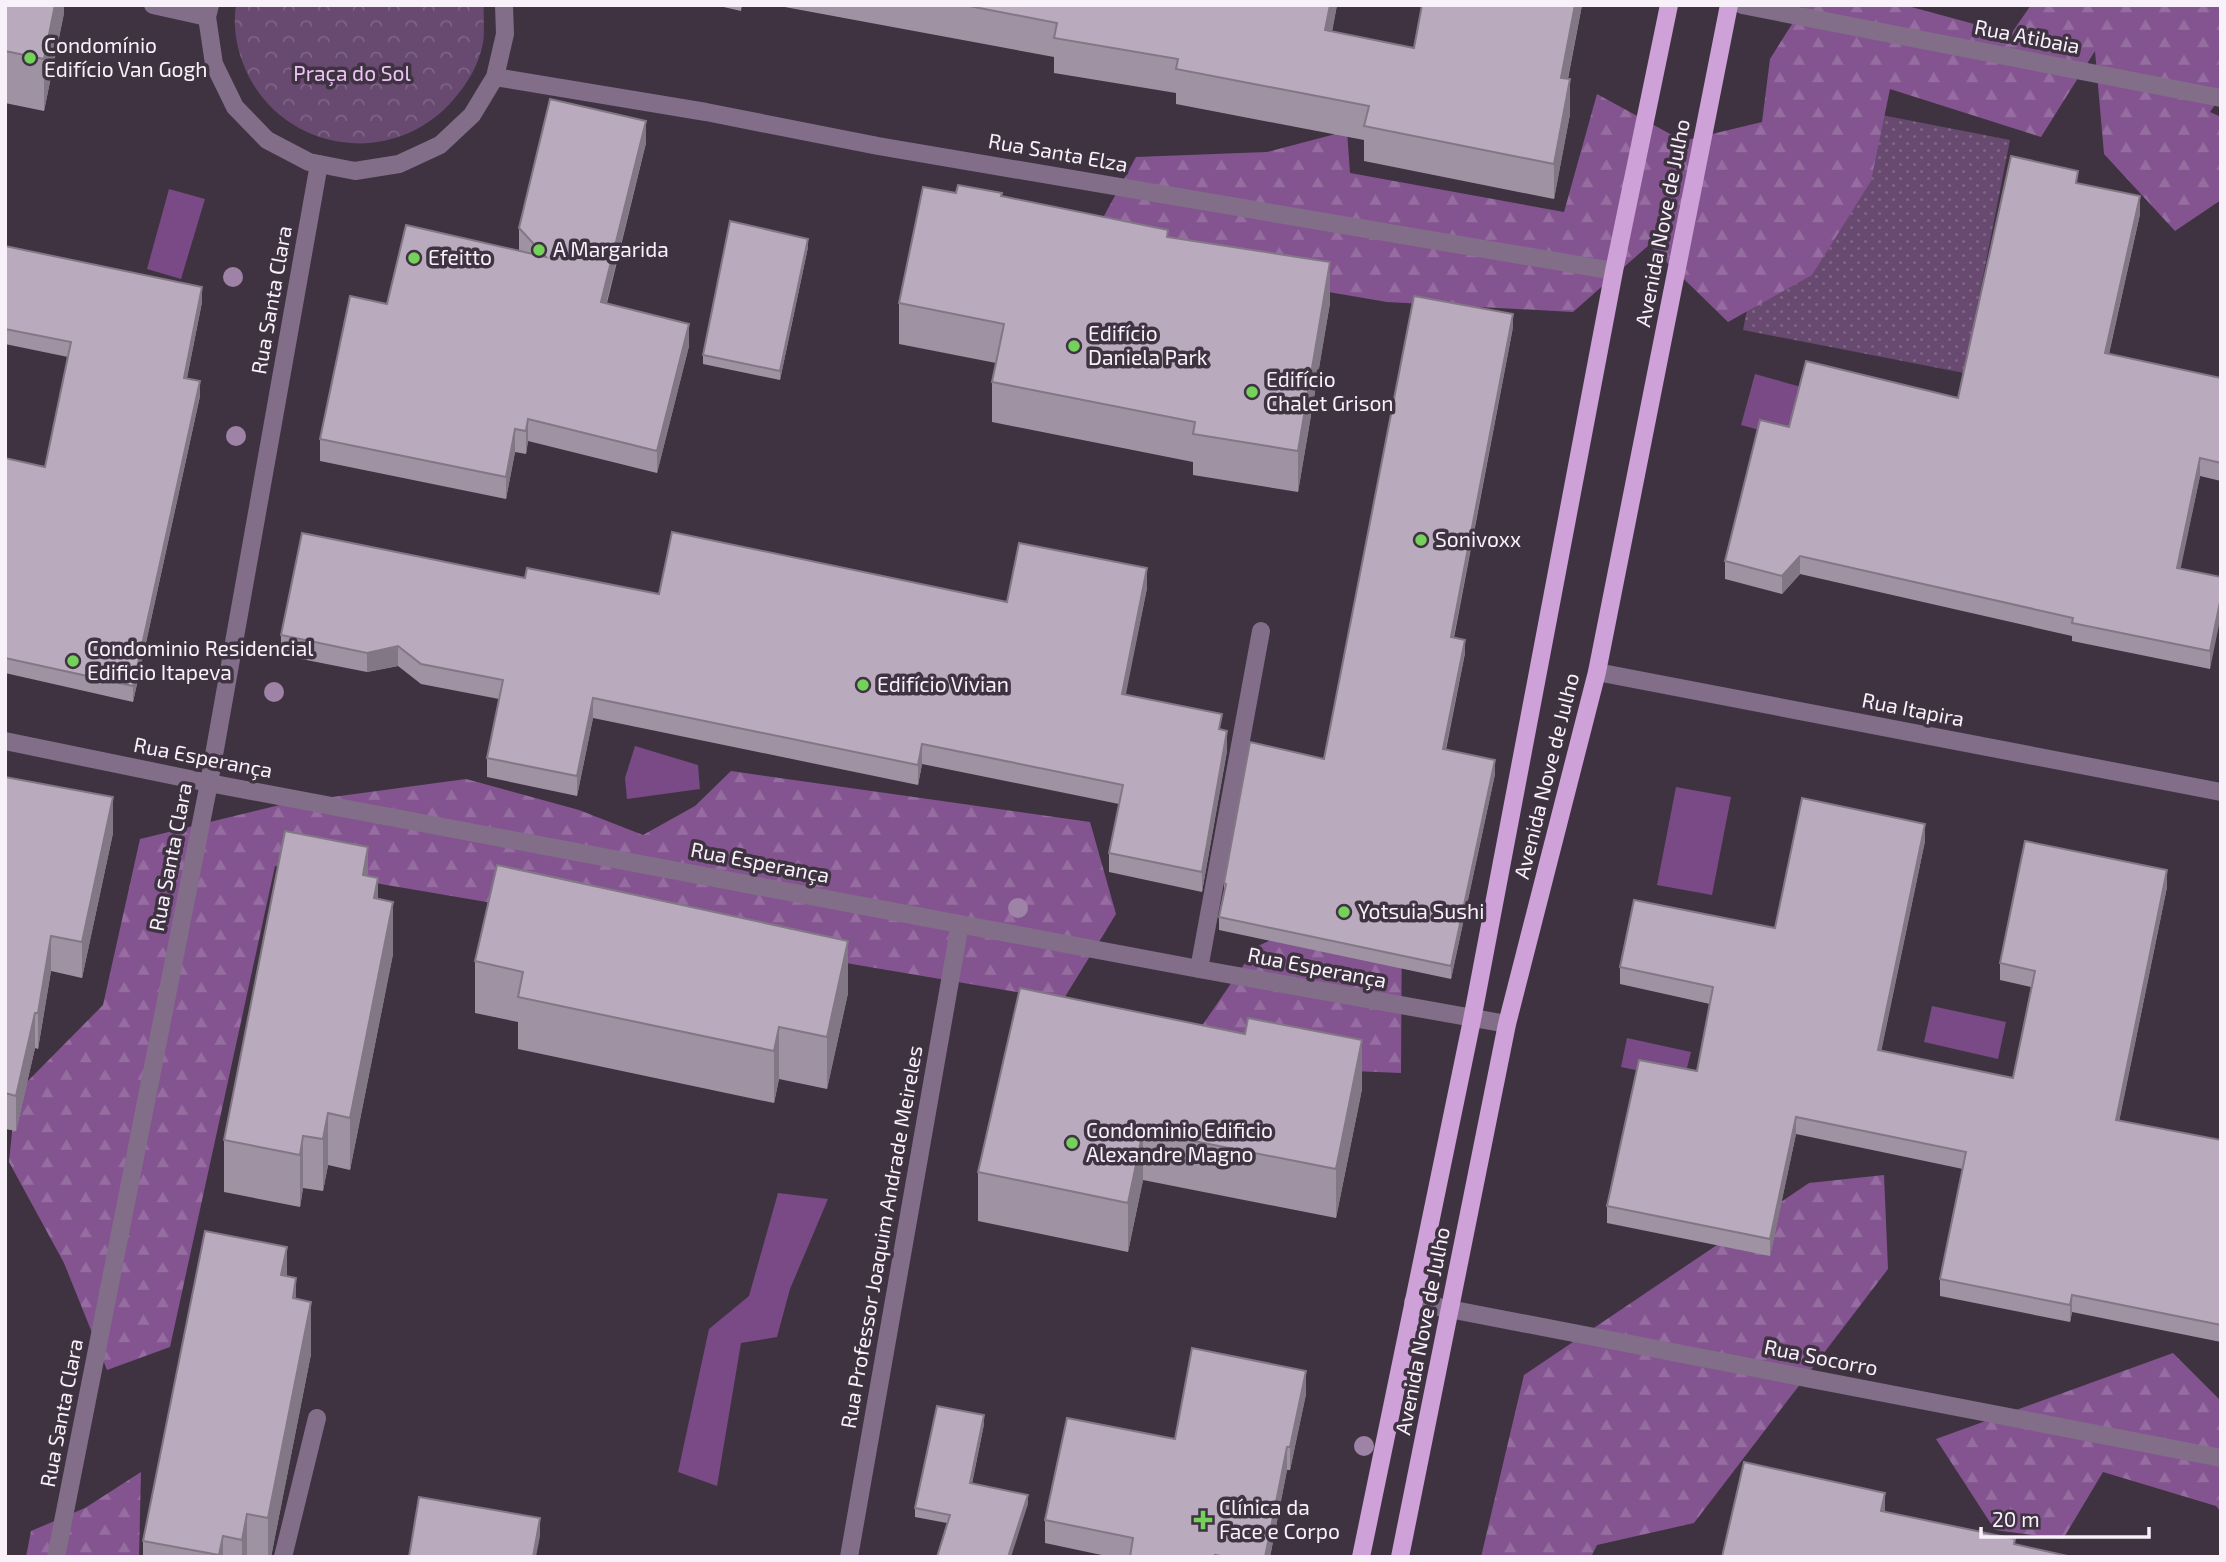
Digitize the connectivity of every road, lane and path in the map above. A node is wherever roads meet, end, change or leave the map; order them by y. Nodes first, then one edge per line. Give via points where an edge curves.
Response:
1 (153, 5) edge
2 (504, 5) edge
3 (1669, 5) edge
4 (1729, 5) edge
5 (1742, 5) edge
6 (209, 11) edge
7 (495, 77) junction
8 (2221, 98) edge
9 (319, 164) junction
10 (1614, 271) junction
11 (1261, 631) dead end
12 (1597, 672) junction
13 (5, 741) edge
14 (209, 783) junction
15 (2221, 792) edge
16 (960, 924) junction
17 (1199, 969) junction
18 (1472, 1020) junction
19 (1507, 1024) junction
20 (1413, 1302) junction
21 (1450, 1311) junction
22 (317, 1418) dead end
23 (2221, 1458) edge
24 (56, 1557) edge
25 (283, 1557) edge
26 (849, 1557) edge
27 (1362, 1557) edge
28 (1400, 1557) edge

1 - 6 street
2 - 7 street via 505,34
3 - 10 main road, Avenida Nove de Julho
4 - 12 main road, Avenida Nove de Julho
5 - 8 street, Rua Atibaia
6 - 9 street via 214,64 235,107 267,140
7 - 9 street via 472,115 440,145 399,164 355,171
7 - 10 street, Rua Santa Elza
9 - 14 street, Rua Santa Clara
10 - 18 main road, Avenida Nove de Julho
11 - 17 street
12 - 15 street, Rua Itapira
12 - 19 main road, Avenida Nove de Julho
13 - 14 street, Rua Esperança
14 - 16 street, Rua Esperança
14 - 24 street, Rua Santa Clara
16 - 17 street, Rua Esperança
16 - 26 street, Rua Professor Joaquim Andrade Meireles
17 - 18 street, Rua Esperança
18 - 19 street, Rua Esperança
18 - 20 main road, Avenida Nove de Julho
19 - 21 main road, Avenida Nove de Julho
20 - 21 street, Rua Socorro
20 - 27 main road, Avenida Nove de Julho
21 - 23 street, Rua Socorro
21 - 28 main road, Avenida Nove de Julho
22 - 25 street

